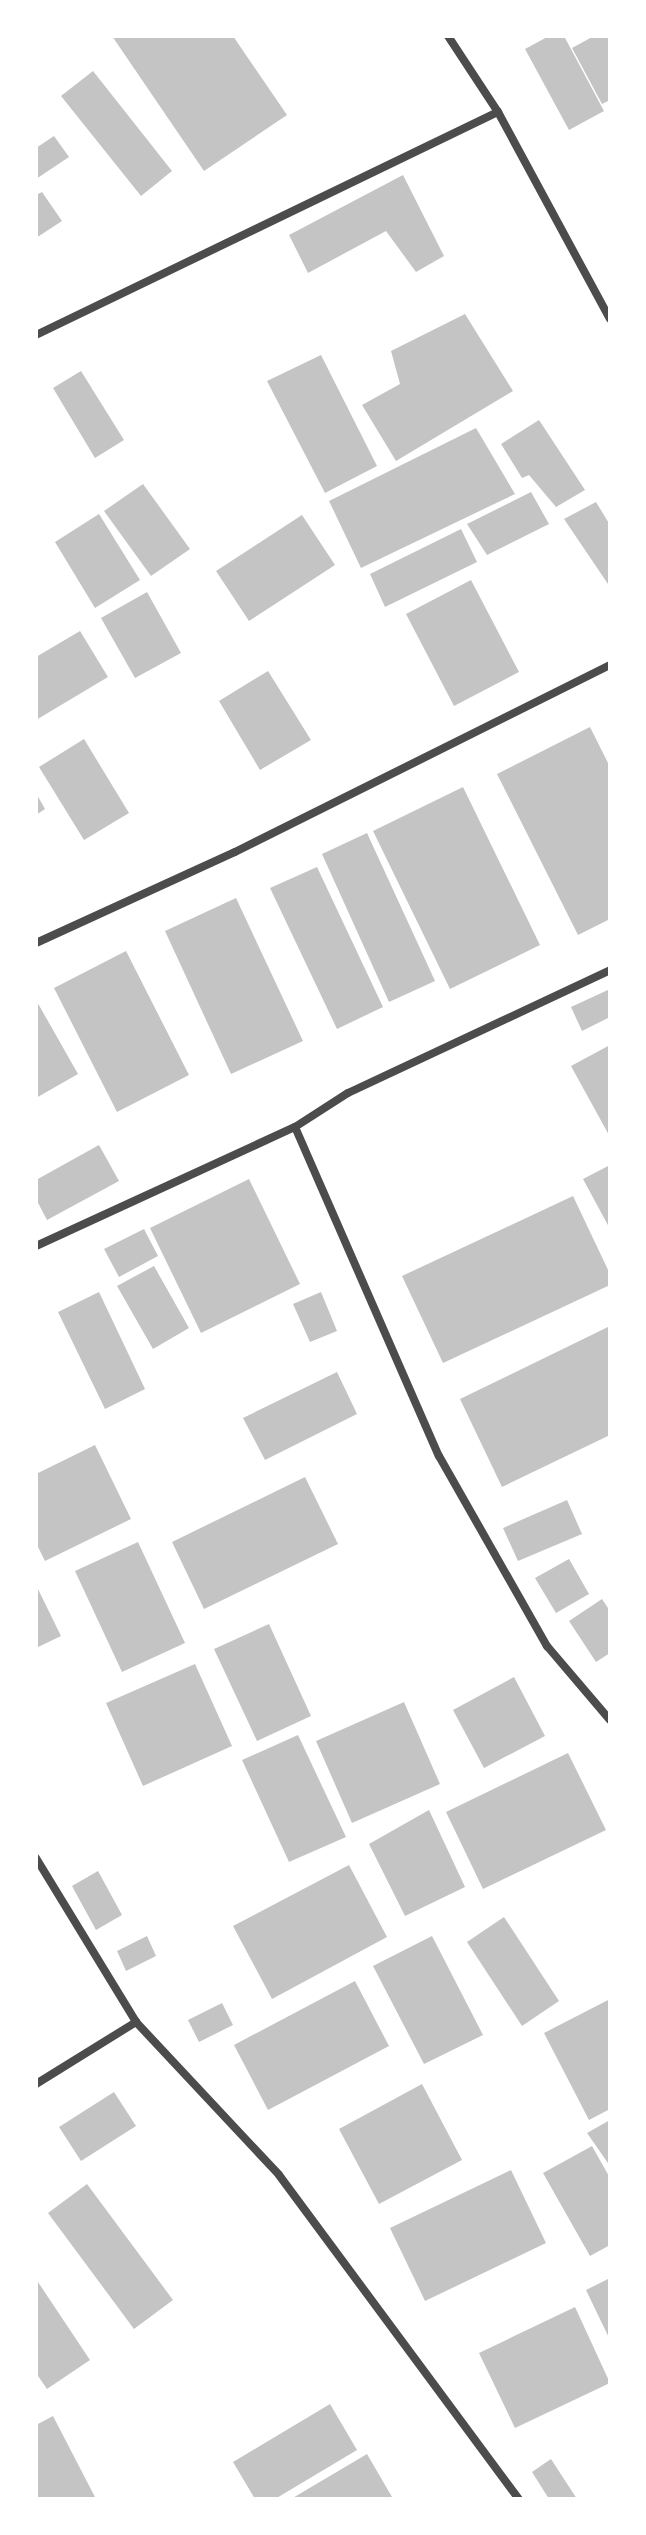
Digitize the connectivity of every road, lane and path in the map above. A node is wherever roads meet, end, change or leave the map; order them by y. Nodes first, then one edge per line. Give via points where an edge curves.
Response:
1 (448, 36) edge
2 (498, 112) junction
3 (610, 319) edge
4 (36, 335) edge
5 (610, 665) edge
6 (36, 943) edge
7 (610, 970) edge
8 (295, 1127) junction
9 (36, 1246) edge
10 (610, 1720) edge
11 (36, 1858) edge
12 (136, 2022) junction
13 (36, 2084) edge
14 (519, 2499) edge

1 - 2 street
2 - 3 street
2 - 4 street
5 - 6 street via 235,852
7 - 8 street via 348,1093
8 - 9 street
8 - 10 street via 439,1456 547,1646
11 - 12 street
12 - 13 street
12 - 14 street via 279,2175

